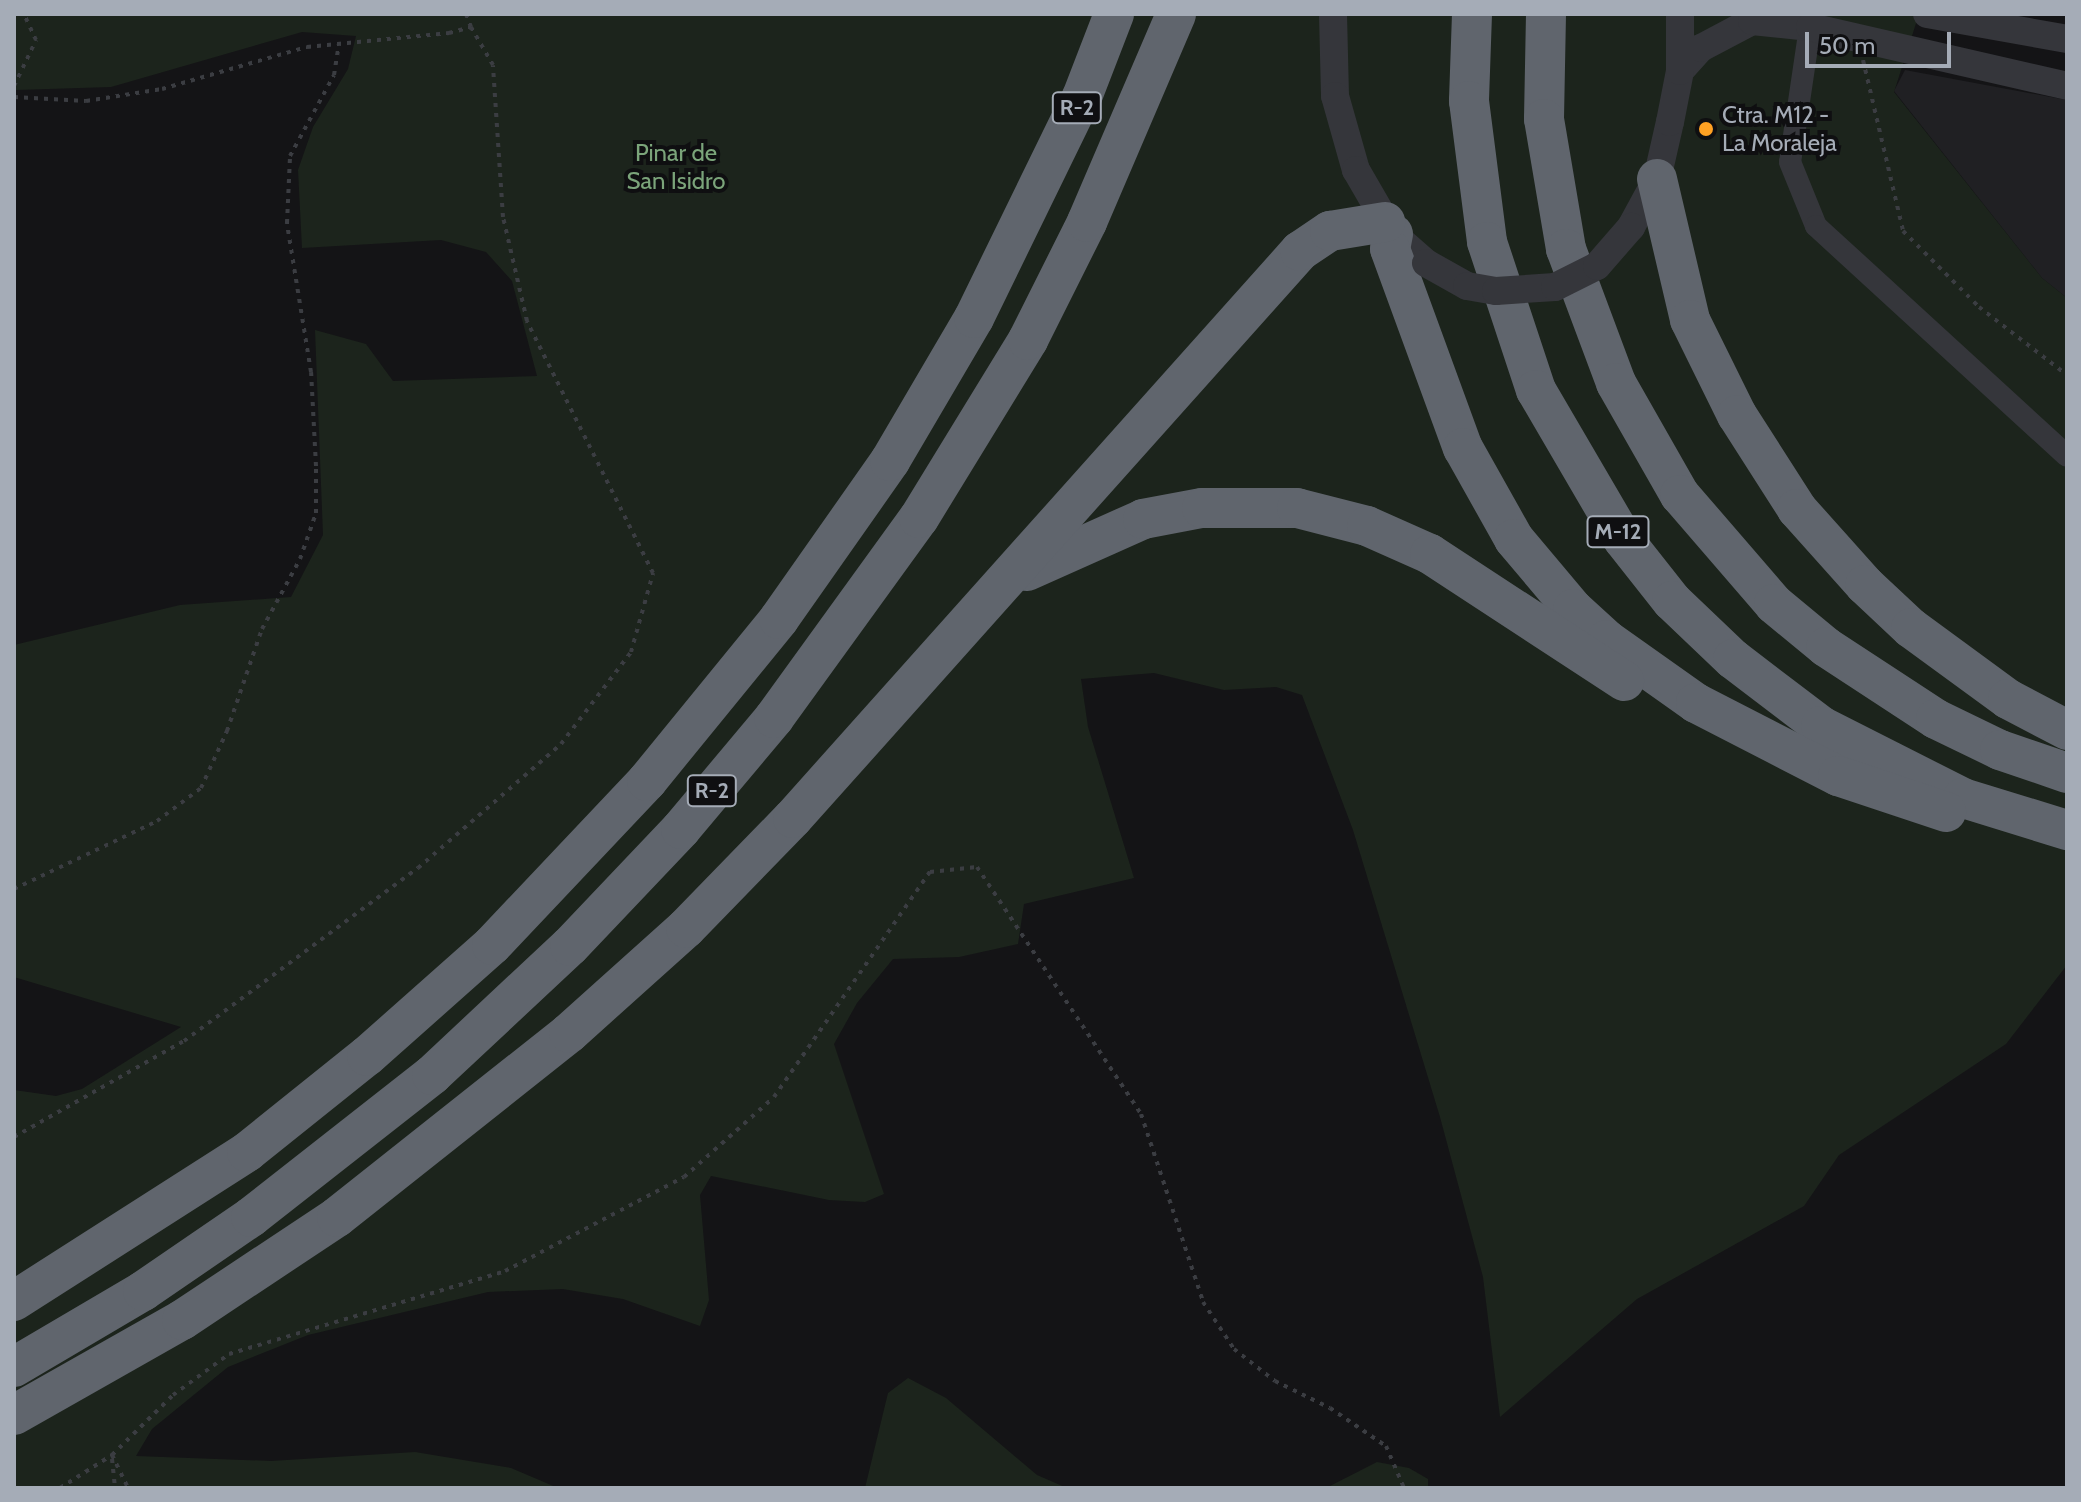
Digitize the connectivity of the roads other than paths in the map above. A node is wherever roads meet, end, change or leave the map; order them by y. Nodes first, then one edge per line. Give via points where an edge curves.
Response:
1 (1114, 14) edge
2 (1176, 14) edge
3 (1333, 14) edge
4 (1472, 14) edge
5 (1546, 14) edge
6 (1680, 14) edge
7 (1927, 14) edge
8 (1810, 27) junction
9 (2067, 39) edge
10 (1680, 71) junction
11 (2067, 86) edge
12 (1657, 179) junction
13 (1389, 228) junction
14 (2067, 456) edge
15 (1006, 582) junction
16 (2067, 730) edge
17 (2067, 773) edge
18 (1838, 776) junction
19 (2067, 832) edge
20 (14, 1301) edge
21 (14, 1367) edge
22 (14, 1415) edge

1 - 20 highway, R-2 via 1082,97 974,318 890,461 779,619 647,781 492,945 367,1056 247,1152
2 - 21 highway, R-2 via 1087,222 1020,353 919,518 774,718 681,829 570,946 432,1075 251,1217 143,1291
3 - 13 street via 1335,96 1356,170
4 - 19 highway, M-12 via 1469,101 1487,242 1536,390 1623,539 1672,601 1733,659 1821,726 1963,798
5 - 17 highway, M-12 via 1544,119 1566,249 1616,383 1680,495 1774,604 1838,656 1936,719 2000,750
6 - 10 street
7 - 9 street
8 - 10 street via 1752,21 1701,48
8 - 11 street
8 - 14 street via 1790,162 1816,226
10 - 12 street
12 - 13 street, bridge via 1631,227 1597,266 1555,287 1496,291 1467,286 1426,263
12 - 16 highway via 1690,320 1737,415 1797,509 1911,628 2008,699
13 - 15 highway via 1330,231 1300,251
13 - 18 highway via 1390,249 1463,448 1497,513 1540,574 1607,640 1696,703
15 - 18 highway via 1103,534 1157,516 1229,506 1319,513 1367,526 1430,554 1654,700 1749,744
15 - 22 highway via 695,919 485,1105 272,1262
18 - 19 highway via 2040,838

